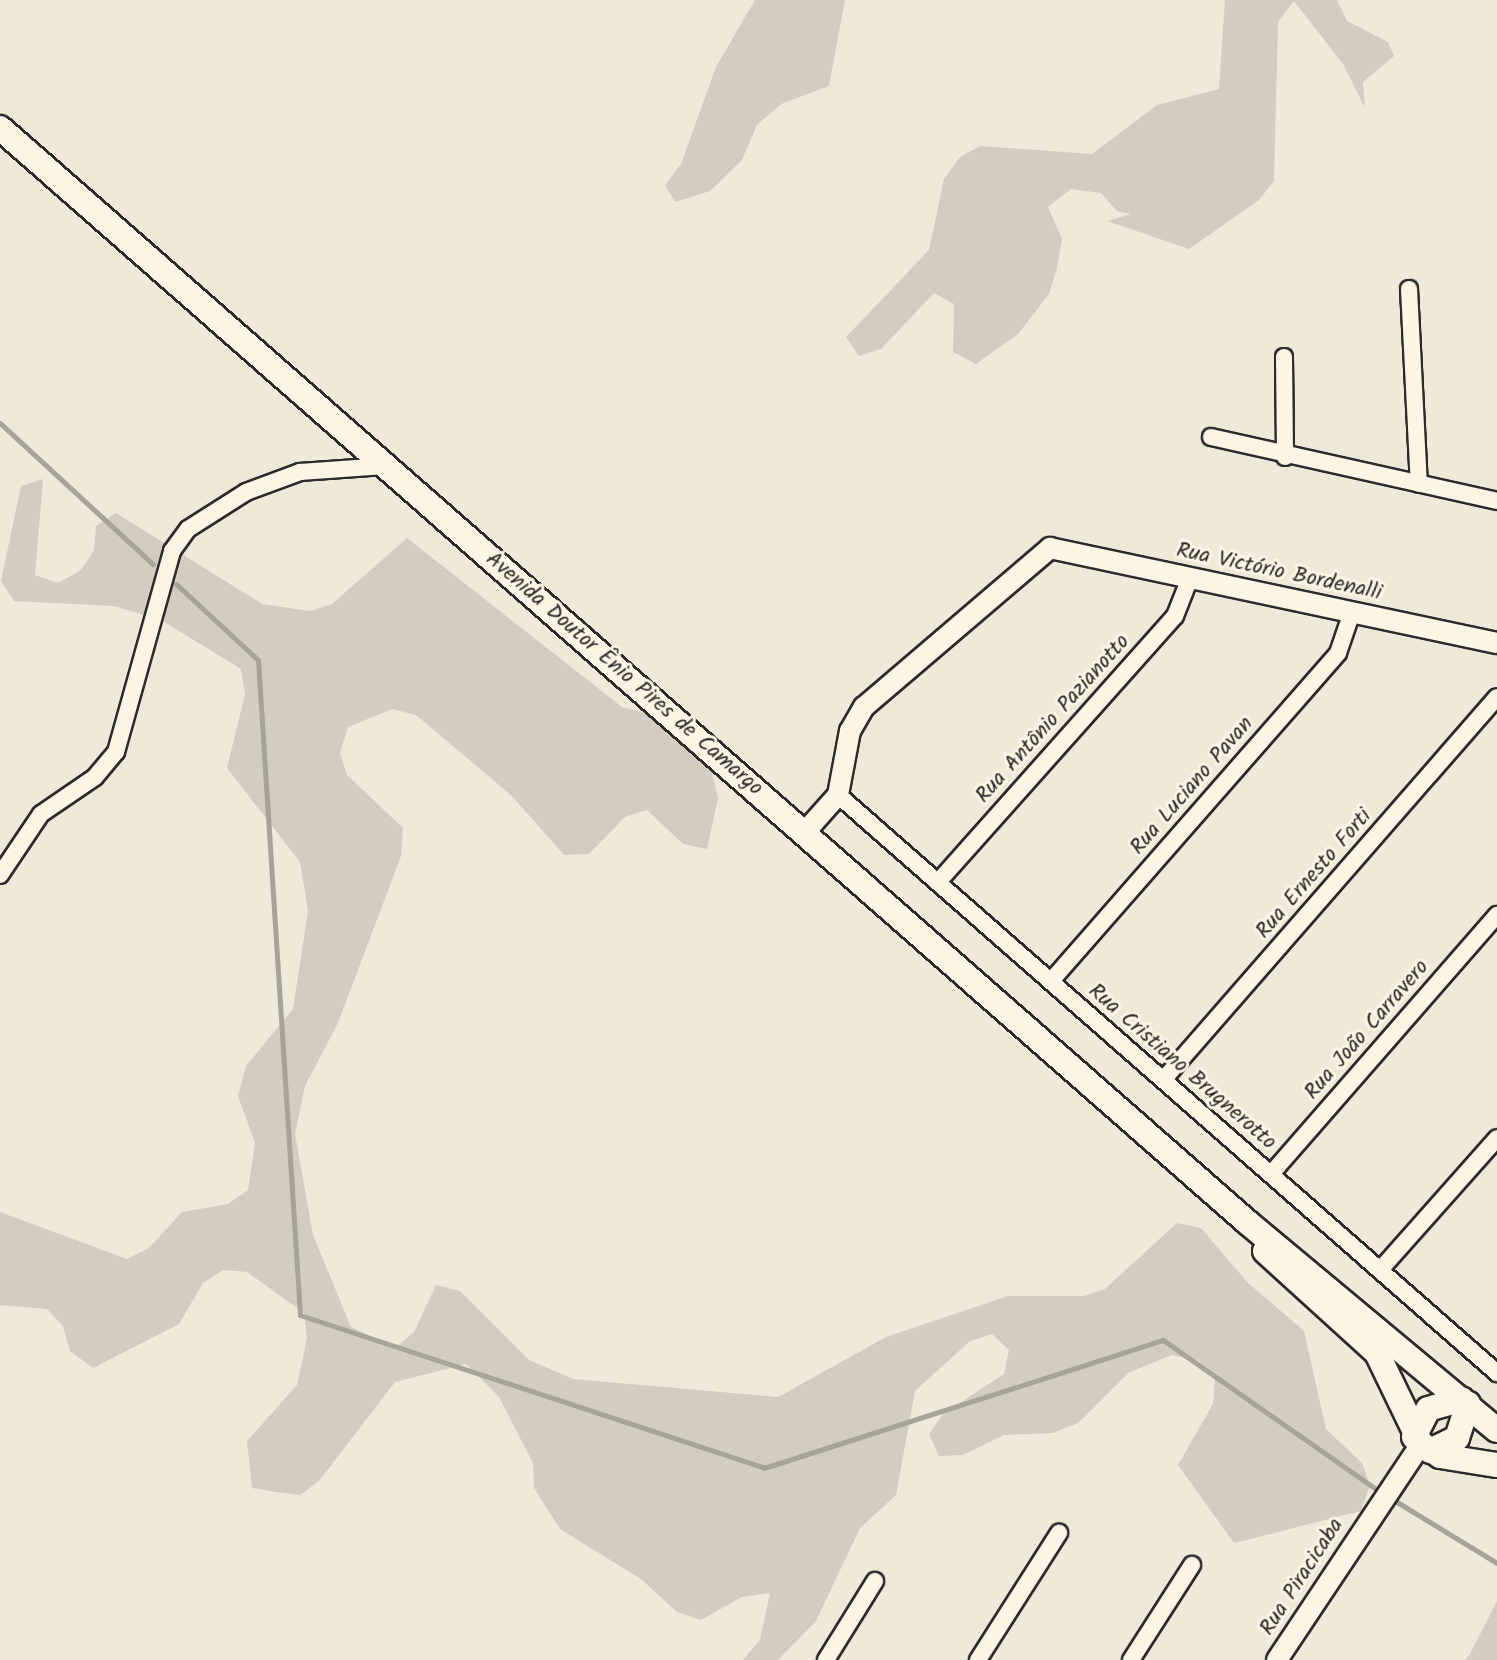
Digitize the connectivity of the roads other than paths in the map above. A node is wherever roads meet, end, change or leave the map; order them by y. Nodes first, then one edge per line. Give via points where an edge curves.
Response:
1 (0, 128) edge
2 (1409, 289) dead end
3 (1284, 357) dead end
4 (1211, 437) dead end
5 (1285, 457) junction
6 (385, 466) junction
7 (1419, 484) junction
8 (1497, 501) edge
9 (1190, 578) junction
10 (1352, 612) junction
11 (1497, 643) edge
12 (1497, 697) edge
13 (838, 795) junction
14 (805, 832) junction
15 (0, 875) edge
16 (938, 882) junction
17 (1497, 915) edge
18 (1051, 981) junction
19 (1163, 1080) junction
20 (1497, 1138) edge
21 (1271, 1174) junction
22 (1247, 1222) junction
23 (1380, 1270) junction
24 (1494, 1365) edge
25 (1465, 1402) junction
26 (1497, 1430) edge
27 (1422, 1444) junction
28 (1497, 1465) edge
29 (1059, 1533) dead end
30 (1192, 1565) dead end
31 (875, 1581) dead end
32 (826, 1660) edge
33 (978, 1660) edge
34 (1131, 1660) edge
35 (1277, 1660) edge

1 - 6 main road, Avenida Doutor Ênio Pires de Camargo
2 - 7 street
3 - 5 street
4 - 5 street
5 - 7 street
6 - 14 main road, Avenida Doutor Ênio Pires de Camargo
6 - 15 street via 300,472 246,492 188,529 172,551 116,752 95,777 41,814
7 - 8 street
9 - 10 street, Rua Victório Bordenalli
9 - 13 street, Rua Victório Bordenalli via 1050,548 864,707 850,731
9 - 16 street, Rua Antônio Pazianotto via 1175,616
10 - 11 street, Rua Victório Bordenalli
10 - 18 street, Rua Luciano Pavan via 1338,653
12 - 19 street, Rua Ernesto Forti
13 - 14 street
13 - 16 street, Rua Cristiano Brugnerotto
14 - 22 main road, Avenida Doutor Ênio Pires de Camargo
16 - 18 street, Rua Cristiano Brugnerotto
17 - 21 street, Rua João Carravero
18 - 19 street, Rua Cristiano Brugnerotto
19 - 21 street, Rua Cristiano Brugnerotto
20 - 23 street
21 - 23 street, Rua Cristiano Brugnerotto
22 - 25 main road, Avenida Doutor Ênio Pires de Camargo
22 - 27 main road, Avenida Doutor Ênio Pires de Camargo via 1259,1245 1377,1353
23 - 24 street, Rua Cristiano Brugnerotto
25 - 26 main road, Avenida Doutor Ênio Pires de Camargo
25 - 27 main road via 1457,1438
25 - 27 main road via 1428,1409
27 - 28 main road
27 - 35 street, Rua Piracicaba
29 - 33 street
30 - 34 street
31 - 32 street

